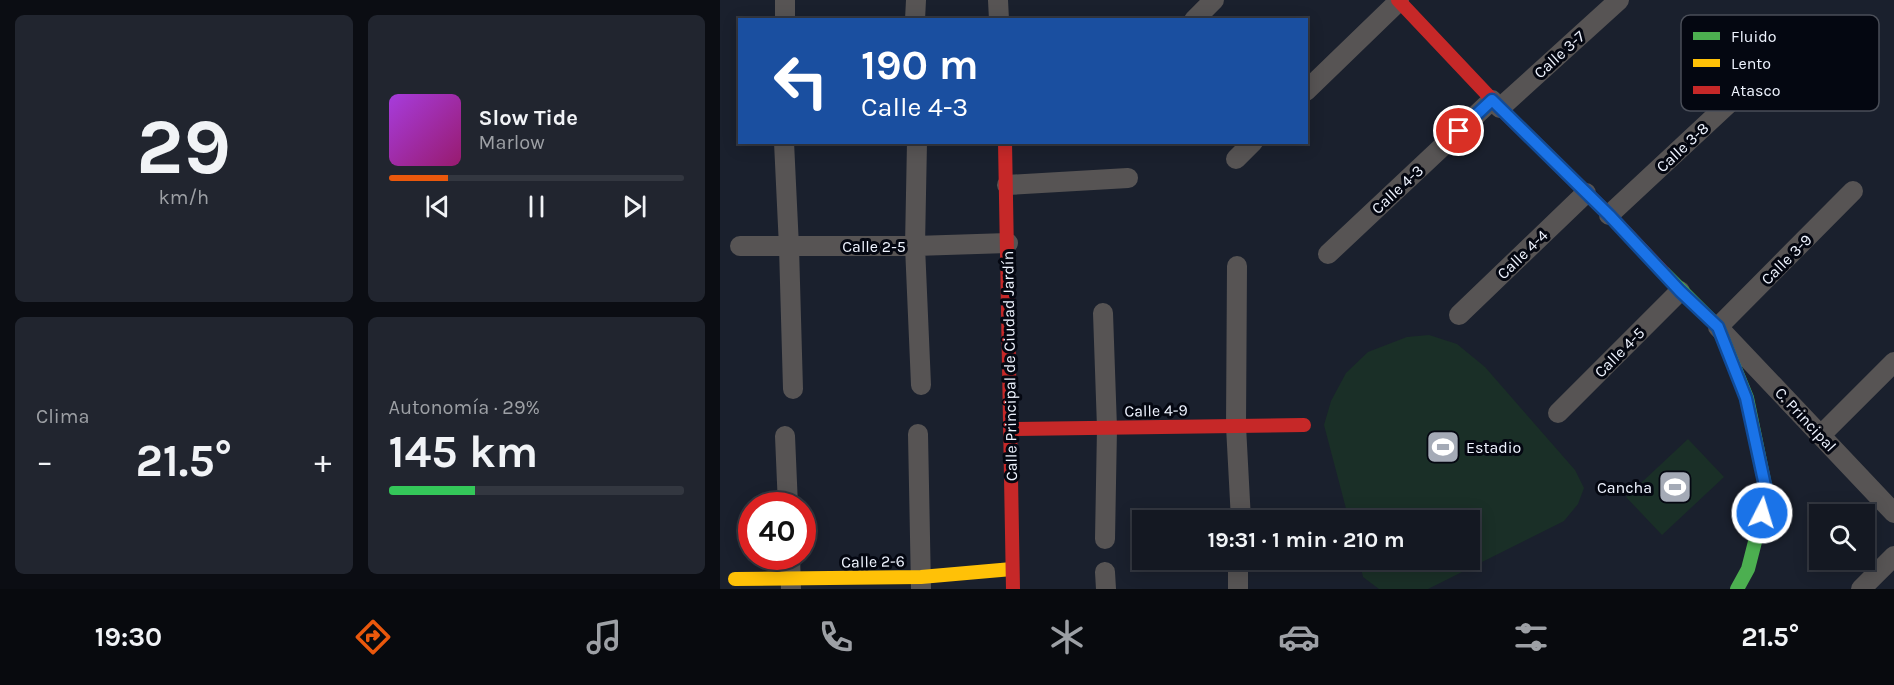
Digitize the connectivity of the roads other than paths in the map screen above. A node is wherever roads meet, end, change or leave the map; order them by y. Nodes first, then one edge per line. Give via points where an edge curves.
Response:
1 (785, 0) edge
2 (916, 0) edge
3 (998, 0) edge
4 (1214, 0) edge
5 (1399, 0) edge
6 (1619, 0) edge
7 (785, 18) edge
8 (915, 18) edge
9 (999, 18) edge
10 (1196, 18) edge
11 (1308, 89) edge
12 (1496, 104) junction
13 (1721, 111) edge
14 (784, 144) edge
15 (916, 144) edge
16 (1005, 144) edge
17 (1251, 144) edge
18 (1236, 159) dead end
19 (1128, 178) dead end
20 (1007, 185) junction
21 (1853, 191) dead end
22 (1586, 193) junction
23 (1609, 215) junction
24 (1008, 243) junction
25 (740, 246) dead end
26 (789, 246) junction
27 (915, 246) junction
28 (1328, 254) dead end
29 (1237, 266) dead end
30 (1680, 291) junction
31 (1103, 313) dead end
32 (1459, 315) dead end
33 (1718, 327) junction
34 (1894, 362) edge
35 (921, 386) dead end
36 (793, 389) dead end
37 (1558, 413) dead end
38 (1304, 425) dead end
39 (1236, 426) junction
40 (1107, 428) junction
41 (1010, 429) junction
42 (918, 434) dead end
43 (1821, 435) junction
44 (785, 436) dead end
45 (787, 492) edge
46 (1240, 510) edge
47 (1894, 513) edge
48 (1105, 539) dead end
49 (1894, 556) edge
50 (1012, 569) junction
51 (735, 579) dead end
52 (921, 583) edge
53 (791, 584) edge
54 (1013, 589) edge
55 (1737, 589) edge
56 (1861, 589) edge

1 - 7 street
2 - 8 street
3 - 9 street
4 - 10 street
5 - 11 street
5 - 12 street
6 - 12 street, Calle 3-7
12 - 22 street
12 - 28 street, Calle 4-3
13 - 23 street, Calle 3-8
14 - 26 street
15 - 27 street
16 - 20 street, Calle Principal de Ciudad Jardín
17 - 18 street
19 - 20 street
20 - 24 street, Calle Principal de Ciudad Jardín
21 - 33 street, Calle 3-9
22 - 23 street
22 - 32 street, Calle 4-4
23 - 30 street
24 - 27 street, Calle 2-5
24 - 41 street, Calle Principal de Ciudad Jardín
25 - 26 street, Calle 2-5
26 - 27 street, Calle 2-5
26 - 36 street
27 - 35 street
29 - 39 street
30 - 33 street
30 - 37 street, Calle 4-5
31 - 40 street
33 - 43 street, C. Principal
33 - 55 street via 1746,398 1767,495 1748,569
34 - 43 street
38 - 39 street, Calle 4-9
39 - 40 street, Calle 4-9
39 - 46 street
40 - 41 street, Calle 4-9
40 - 48 street
41 - 50 street, Calle Principal de Ciudad Jardín
42 - 52 street
43 - 47 street, C. Principal
44 - 45 street
49 - 56 street
50 - 52 street, Calle 2-6
50 - 54 street, Calle Principal de Ciudad Jardín
51 - 53 street, Calle 2-6
52 - 53 street, Calle 2-6

